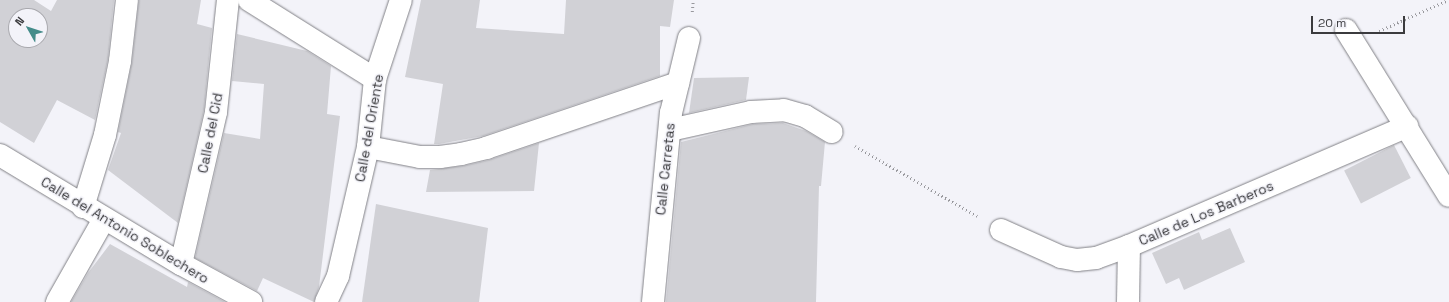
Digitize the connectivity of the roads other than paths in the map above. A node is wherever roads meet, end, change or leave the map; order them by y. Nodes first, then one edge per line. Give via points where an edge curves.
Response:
1 (128, 0) edge
2 (228, 0) edge
3 (401, 0) edge
4 (263, 4) edge
5 (1350, 36) road end
6 (689, 38) dead end
7 (375, 80) junction
8 (678, 83) junction
9 (1407, 126) junction
10 (670, 130) junction
11 (832, 132) road end
12 (368, 147) junction
13 (0, 156) edge
14 (1449, 196) edge
15 (83, 207) junction
16 (104, 219) junction
17 (1001, 230) road end
18 (1129, 246) junction
19 (181, 264) junction
20 (58, 301) edge
21 (251, 302) edge
22 (326, 302) edge
23 (653, 302) edge
24 (1128, 302) edge

1 - 15 street via 120,61 105,135
2 - 19 street, Calle del Cid via 216,112
3 - 7 street, Calle del Oriente
4 - 7 street
5 - 9 street
6 - 8 street, Calle Carretas
7 - 12 street, Calle del Oriente
8 - 10 street, Calle Carretas
8 - 12 street via 486,148 461,154 420,156
9 - 14 street
9 - 18 street, Calle de Los Barberos
10 - 11 street via 751,112 784,110 805,116
10 - 23 street, Calle Carretas
12 - 22 street, Calle del Oriente via 338,276
13 - 15 street, Calle del Antonio Soblechero
15 - 16 street, Calle del Antonio Soblechero
16 - 19 street, Calle del Antonio Soblechero
16 - 20 street
17 - 18 street, Calle de Los Barberos via 1061,257 1078,260 1096,258
18 - 24 street
19 - 21 street, Calle del Antonio Soblechero

